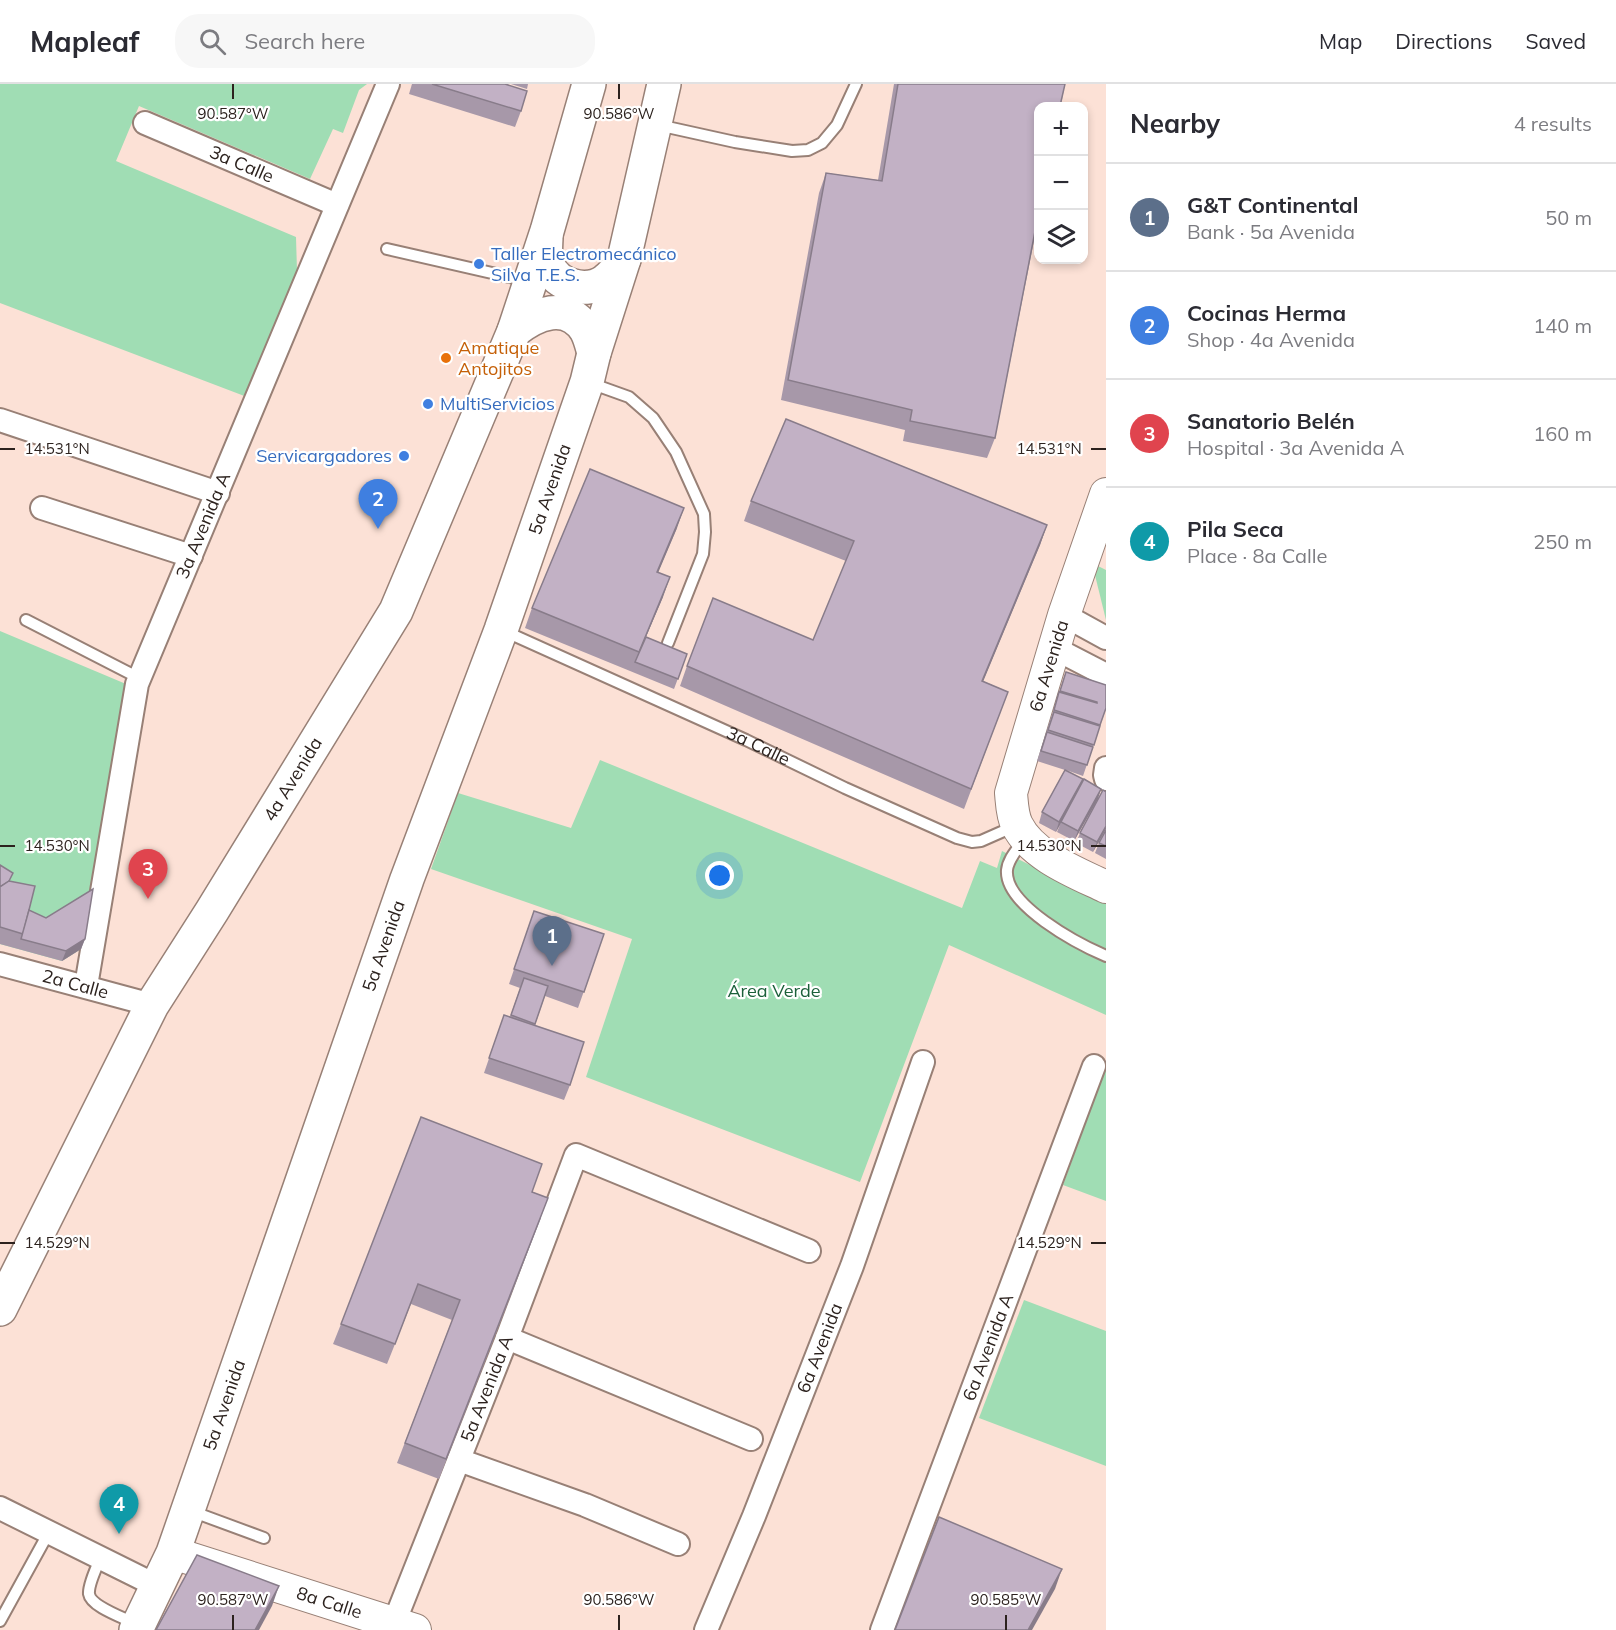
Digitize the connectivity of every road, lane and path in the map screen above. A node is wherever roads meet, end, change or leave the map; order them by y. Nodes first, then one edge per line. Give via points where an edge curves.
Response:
1 (388, 84) edge
2 (589, 84) edge
3 (664, 84) edge
4 (856, 84) edge
5 (145, 123) dead end
6 (655, 124) junction
7 (337, 205) junction
8 (547, 231) junction
9 (387, 249) dead end
10 (624, 259) junction
11 (530, 282) junction
12 (514, 331) junction
13 (591, 368) junction
14 (0, 420) edge
15 (218, 493) junction
16 (1106, 494) edge
17 (42, 508) dead end
18 (191, 556) junction
19 (1064, 615) junction
20 (26, 620) dead end
21 (501, 630) junction
22 (1106, 638) edge
23 (668, 643) edge
24 (1054, 648) junction
25 (1106, 675) edge
26 (139, 678) junction
27 (1021, 832) junction
28 (1106, 887) edge
29 (1106, 956) edge
30 (0, 964) edge
31 (86, 986) junction
32 (152, 1005) junction
33 (922, 1062) dead end
34 (1094, 1066) dead end
35 (809, 1251) dead end
36 (0, 1309) edge
37 (507, 1338) junction
38 (751, 1439) dead end
39 (459, 1460) junction
40 (0, 1508) edge
41 (188, 1509) junction
42 (49, 1532) junction
43 (264, 1538) dead end
44 (678, 1544) dead end
45 (173, 1553) junction
46 (100, 1557) junction
47 (157, 1586) junction
48 (0, 1621) edge
49 (405, 1626) edge
50 (138, 1628) edge
51 (706, 1630) edge
52 (882, 1630) edge

1 - 7 street, 3a Avenida A
2 - 8 main road
3 - 6 main road, 5a Avenida
4 - 6 lane via 837,125 822,143 808,150 735,142
5 - 7 street, 3a Calle
6 - 10 main road, 5a Avenida
7 - 15 street, 3a Avenida A
8 - 10 main road via 548,265 566,284 578,288 604,282
8 - 11 main road, 4a Avenida
9 - 11 lane
10 - 13 main road, 5a Avenida
11 - 12 main road, 4a Avenida
12 - 13 main road via 544,314 567,315 586,330
12 - 32 main road, 4a Avenida via 396,611
13 - 21 main road, 5a Avenida
13 - 23 lane via 653,417 676,452 704,514 702,554
14 - 15 street
15 - 18 street, 3a Avenida A
16 - 19 main road, 6a Avenida
17 - 18 street
18 - 26 street, 3a Avenida A
19 - 22 street
19 - 24 main road, 6a Avenida
20 - 26 lane
21 - 27 lane, 3a Calle via 957,838 981,842
21 - 41 main road, 5a Avenida via 407,879
24 - 25 street
24 - 27 main road, 6a Avenida via 1011,793 1013,816
26 - 31 street, 3a Avenida A
27 - 28 main road via 1058,863
27 - 29 lane via 1007,868 1018,899 1046,923
30 - 31 street, 2a Calle
31 - 32 street, 2a Calle
32 - 36 main road, 4a Avenida
33 - 51 street, 6a Avenida via 852,1266
34 - 52 street, 6a Avenida A
35 - 37 street, 5a Avenida A via 576,1155
37 - 38 street
37 - 39 street, 5a Avenida A
39 - 44 street via 585,1505
39 - 49 street, 5a Avenida A
40 - 42 street
41 - 43 lane
41 - 45 main road, 5a Avenida
42 - 46 street
42 - 48 lane
45 - 47 main road, 5a Avenida
45 - 49 main road, 8a Calle
46 - 47 street
46 - 50 lane via 89,1594 95,1604
47 - 50 main road, 5a Avenida

